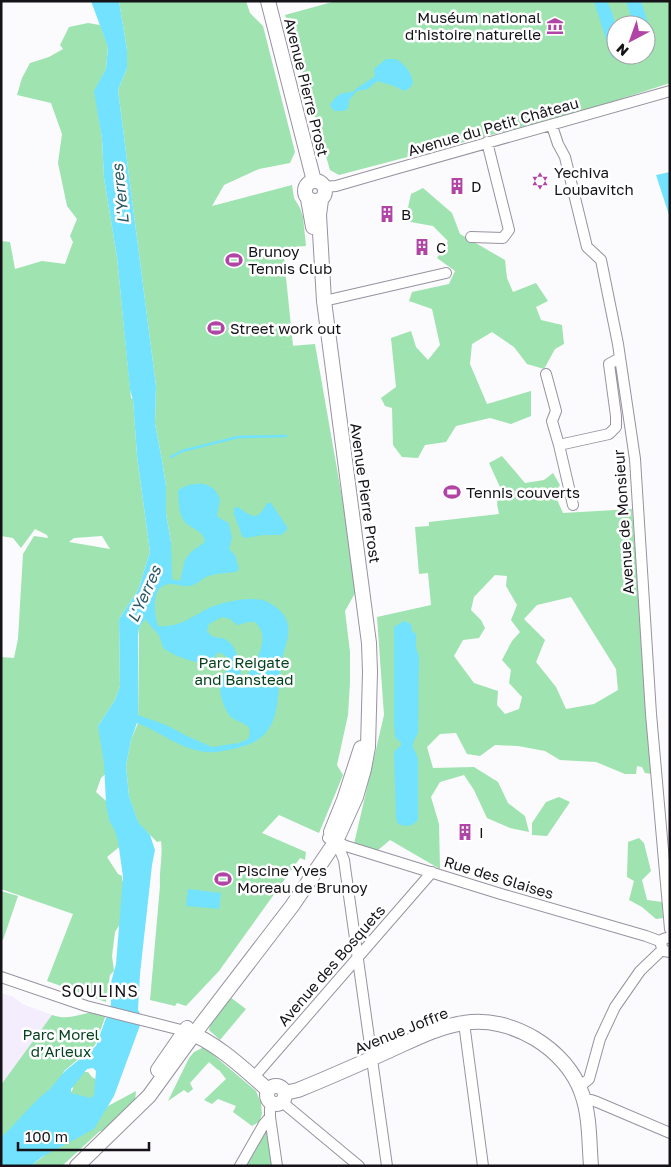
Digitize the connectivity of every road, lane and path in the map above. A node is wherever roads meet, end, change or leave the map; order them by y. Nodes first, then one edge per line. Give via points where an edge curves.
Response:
1 (268, 1) edge
2 (670, 91) edge
3 (552, 126) junction
4 (488, 142) junction
5 (317, 192) junction
6 (471, 237) dead end
7 (446, 273) dead end
8 (324, 301) junction
9 (620, 358) junction
10 (546, 374) dead end
11 (559, 445) junction
12 (573, 505) dead end
13 (332, 839) junction
14 (432, 872) junction
15 (670, 929) edge
16 (666, 945) edge
17 (358, 956) junction
18 (1, 977) edge
19 (464, 1023) junction
20 (189, 1032) junction
21 (373, 1058) junction
22 (253, 1078) junction
23 (579, 1087) junction
24 (584, 1101) junction
25 (278, 1104) junction
26 (670, 1132) edge
27 (77, 1166) edge
28 (240, 1166) edge
29 (277, 1166) edge
30 (359, 1166) edge
31 (387, 1166) edge
32 (484, 1166) edge
33 (591, 1166) edge

1 - 5 main road, Avenue Pierre Prost
2 - 3 street, Avenue du Petit Château
3 - 4 street, Avenue du Petit Château
3 - 9 street, Avenue de Monsieur via 566,157 587,247 601,260
4 - 5 street, Avenue du Petit Château
4 - 6 street via 509,230 503,238
5 - 8 main road, Avenue Pierre Prost
7 - 8 street
8 - 13 main road, Avenue Pierre Prost via 366,612 370,672 368,720
9 - 11 street via 609,364 616,427 609,434
9 - 15 street, Avenue de Monsieur via 635,459 651,714
10 - 11 street via 556,410 552,421
11 - 12 street
13 - 14 street, Rue des Glaises
13 - 17 street via 344,860
13 - 20 main road, Avenue Pierre Prost via 292,906
14 - 16 street, Rue des Glaises
14 - 17 street, Avenue des Bosquets
16 - 23 street via 640,971 614,1007 600,1038 589,1079
17 - 21 street
17 - 22 street, Avenue des Bosquets
18 - 20 street via 86,1006
19 - 21 main road, Avenue Joffre via 442,1028
19 - 23 main road, Avenue Joffre via 504,1026 534,1038 559,1058
19 - 32 street
20 - 22 main road via 212,1044
20 - 27 main road, Avenue Pierre Prost via 149,1096
21 - 25 main road, Avenue Joffre via 298,1090
21 - 31 street
22 - 25 main road via 268,1090 276,1086 282,1088
23 - 24 main road, Avenue Joffre
24 - 26 street via 597,1102
24 - 33 main road, Avenue Joffre
25 - 28 street
25 - 29 street
25 - 30 street

